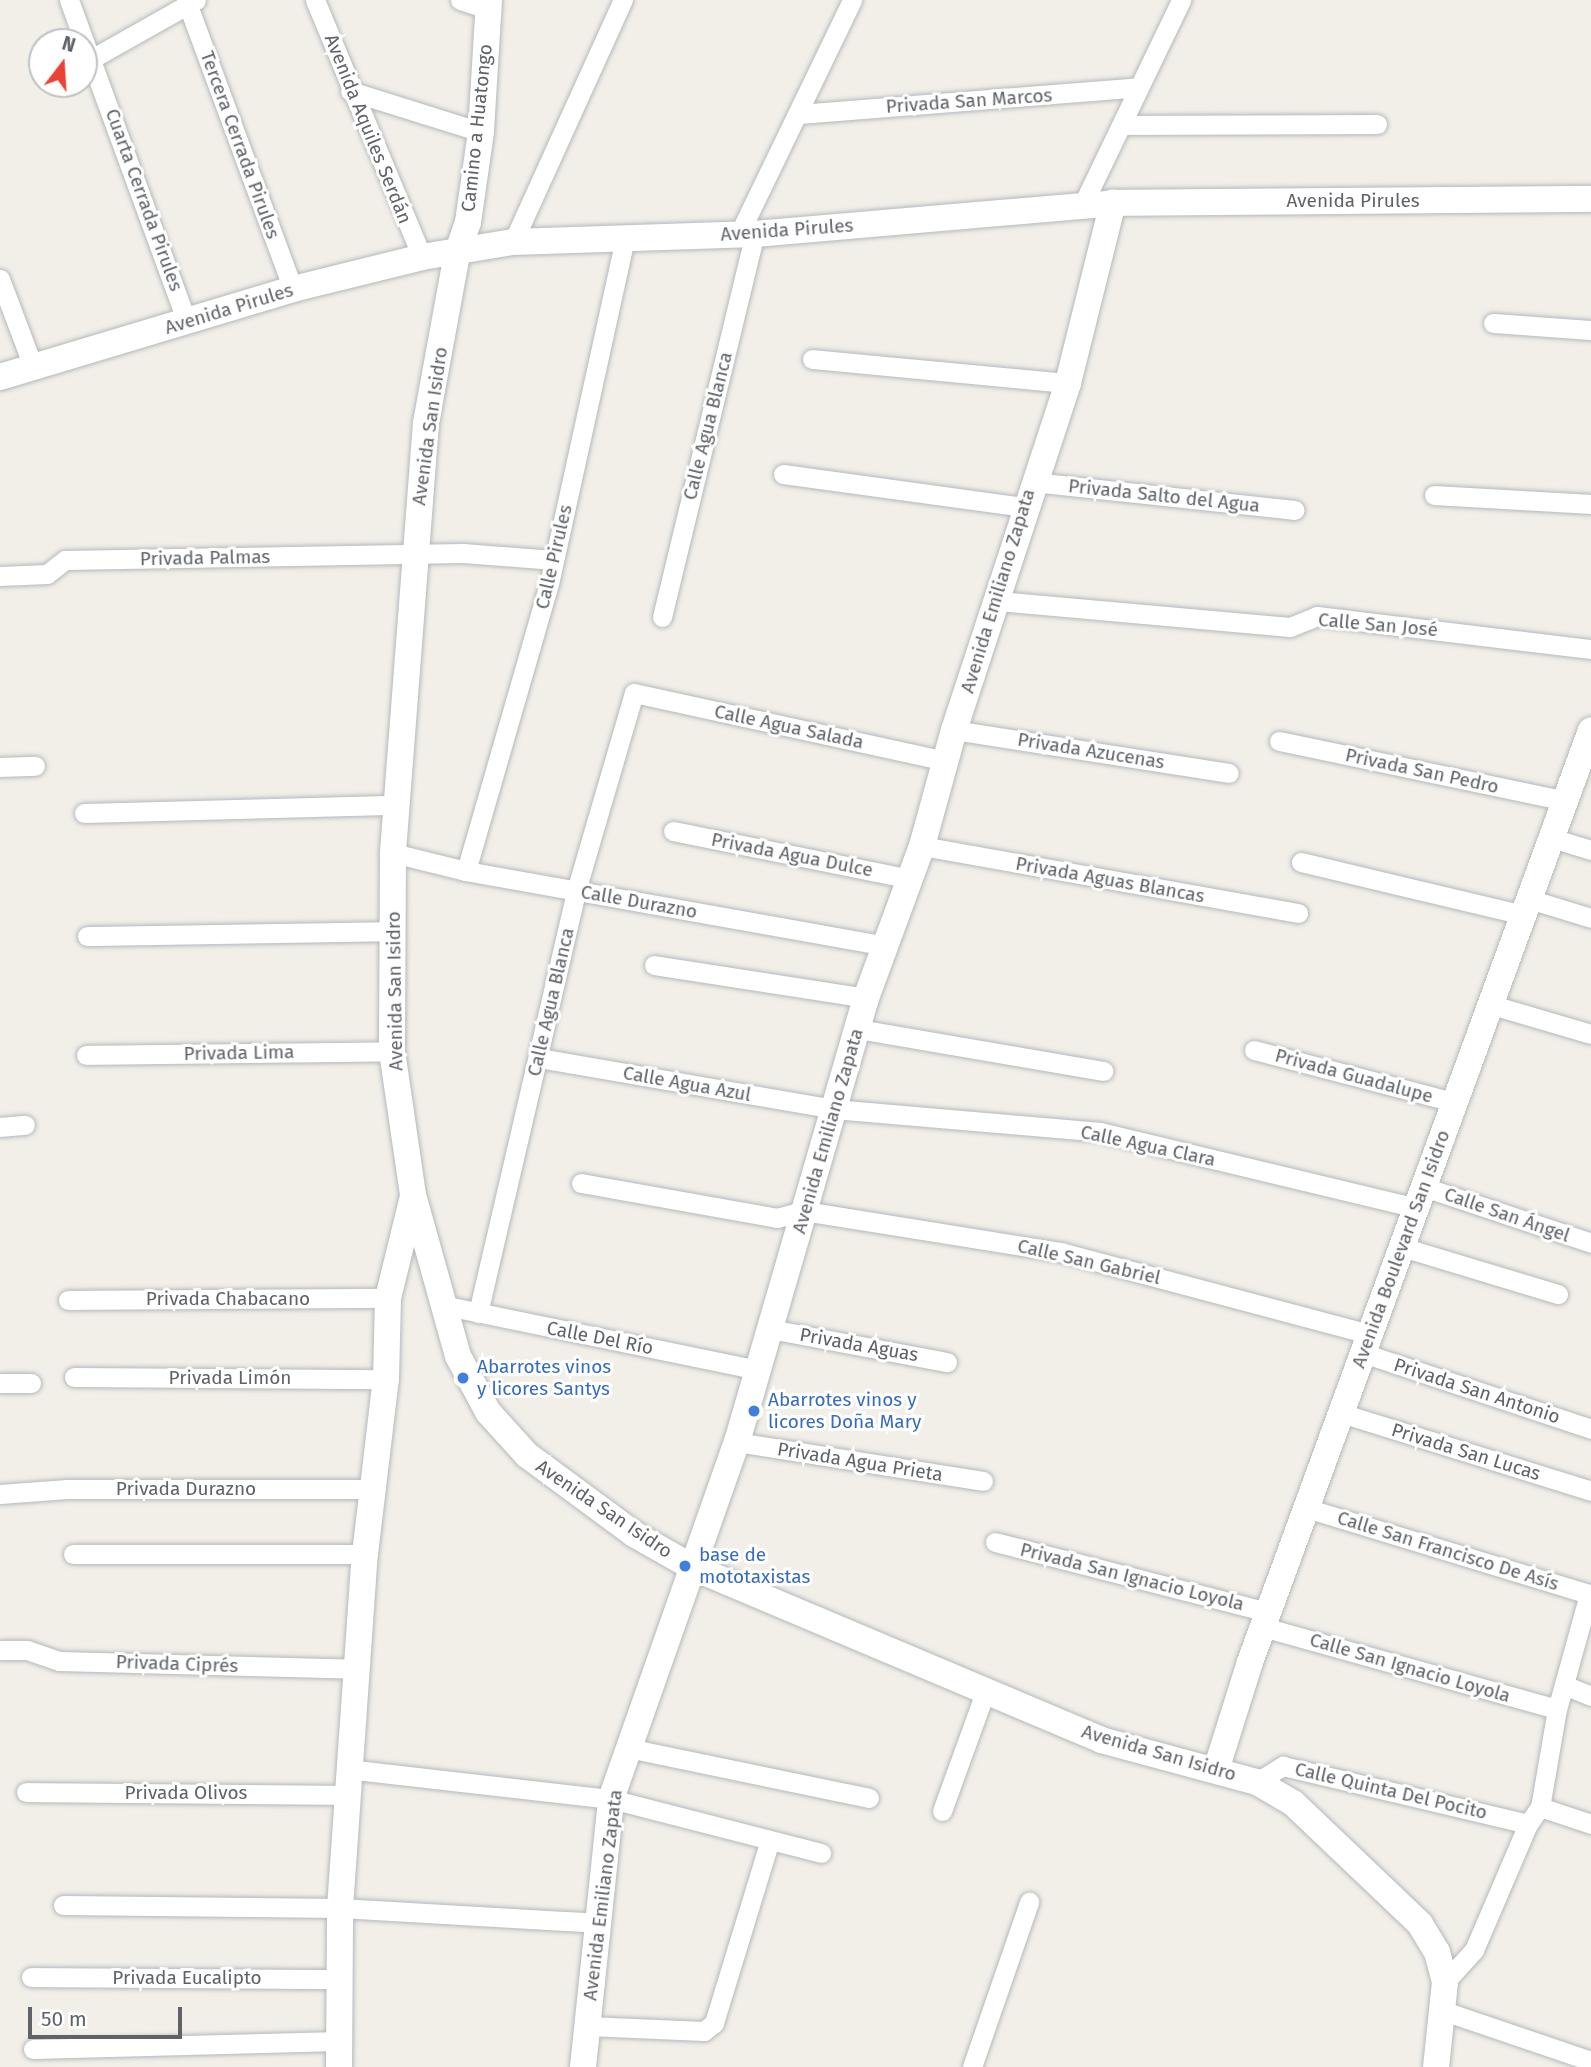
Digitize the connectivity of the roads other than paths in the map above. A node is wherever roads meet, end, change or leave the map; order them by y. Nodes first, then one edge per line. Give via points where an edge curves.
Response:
1 (69, 0) edge
2 (315, 0) edge
3 (460, 0) edge
4 (623, 0) edge
5 (852, 0) edge
6 (1181, 0) edge
7 (190, 1) edge
8 (489, 5) edge
9 (81, 28) edge
10 (98, 55) edge
11 (98, 72) edge
12 (1139, 87) junction
13 (349, 91) junction
14 (799, 114) junction
15 (1377, 124) dead end
16 (1123, 125) junction
17 (481, 132) junction
18 (1591, 199) edge
19 (1113, 203) junction
20 (1082, 206) junction
21 (747, 234) junction
22 (625, 239) junction
23 (513, 242) junction
24 (457, 254) junction
25 (422, 257) junction
26 (0, 279) edge
27 (293, 289) junction
28 (187, 322) junction
29 (1493, 323) dead end
30 (1591, 330) edge
31 (813, 359) dead end
32 (34, 369) junction
33 (0, 377) edge
34 (1068, 383) junction
35 (783, 474) dead end
36 (1029, 494) junction
37 (1434, 495) dead end
38 (1591, 503) edge
39 (1295, 510) dead end
40 (414, 555) junction
41 (554, 560) junction
42 (0, 576) edge
43 (998, 601) junction
44 (662, 617) dead end
45 (1591, 649) edge
46 (634, 693) joint
47 (954, 730) junction
48 (1591, 730) edge
49 (1279, 741) dead end
50 (945, 761) junction
51 (35, 766) dead end
52 (0, 767) edge
53 (1229, 773) dead end
54 (1566, 801) junction
55 (397, 805) junction
56 (85, 813) dead end
57 (673, 831) dead end
58 (1552, 838) junction
59 (922, 846) junction
60 (1591, 850) edge
61 (393, 853) junction
62 (1301, 862) dead end
63 (466, 871) junction
64 (911, 879) junction
65 (576, 891) junction
66 (1526, 907) junction
67 (1298, 913) dead end
68 (1591, 918) edge
69 (393, 931) junction
70 (88, 936) dead end
71 (886, 946) junction
72 (654, 965) dead end
73 (866, 998) junction
74 (1489, 1004) junction
75 (858, 1029) junction
76 (1591, 1034) edge
77 (1254, 1050) dead end
78 (393, 1051) junction
79 (86, 1055) dead end
80 (539, 1058) junction
81 (1104, 1071) dead end
82 (1454, 1102) junction
83 (834, 1109) junction
84 (25, 1125) dead end
85 (0, 1126) edge
86 (580, 1183) dead end
87 (413, 1195) junction
88 (1420, 1197) junction
89 (804, 1211) junction
90 (1591, 1243) edge
91 (1402, 1247) junction
92 (1558, 1294) dead end
93 (388, 1298) junction
94 (68, 1300) dead end
95 (442, 1305) junction
96 (478, 1313) junction
97 (770, 1329) junction
98 (1366, 1343) junction
99 (947, 1362) dead end
100 (758, 1370) junction
101 (74, 1377) dead end
102 (386, 1379) junction
103 (31, 1382) dead end
104 (0, 1383) edge
105 (1341, 1413) junction
106 (1591, 1429) edge
107 (737, 1442) junction
108 (984, 1482) dead end
109 (373, 1489) junction
110 (1591, 1491) edge
111 (0, 1494) edge
112 (1307, 1508) junction
113 (995, 1542) dead end
114 (73, 1554) dead end
115 (365, 1554) junction
116 (692, 1567) junction
117 (1266, 1620) junction
118 (0, 1650) edge
119 (355, 1669) junction
120 (1564, 1685) junction
121 (985, 1692) junction
122 (1591, 1696) edge
123 (1557, 1709) junction
124 (628, 1748) junction
125 (1216, 1770) junction
126 (347, 1782) junction
127 (1257, 1782) junction
128 (26, 1792) dead end
129 (870, 1798) dead end
130 (611, 1799) junction
131 (1540, 1807) junction
132 (942, 1811) dead end
133 (1528, 1824) junction
134 (1591, 1824) edge
135 (770, 1840) junction
136 (821, 1853) dead end
137 (1029, 1902) dead end
138 (63, 1905) dead end
139 (340, 1908) junction
140 (598, 1923) junction
141 (31, 1977) dead end
142 (342, 1979) junction
143 (1445, 1982) junction
144 (1444, 2011) junction
145 (587, 2026) junction
146 (33, 2049) dead end
147 (339, 2054) edge
148 (1591, 2061) edge
149 (583, 2067) edge
150 (972, 2067) edge
151 (1436, 2067) edge

1 - 9 street, Cuarta Cerrada Pirules
2 - 13 street, Avenida Aquiles Serdán
3 - 8 street
4 - 23 street
5 - 14 street, Calle Agua Blanca
6 - 12 street
7 - 10 street
7 - 27 street, Tercera Cerrada Pirules
8 - 17 main road, Camino a Huatongo
11 - 28 street, Cuarta Cerrada Pirules
12 - 14 street, Privada San Marcos
12 - 16 street
13 - 17 street
13 - 25 street, Avenida Aquiles Serdán
14 - 21 street, Calle Agua Blanca
15 - 16 street
16 - 20 street
17 - 24 main road, Camino a Huatongo via 468,222
18 - 19 main road, Avenida Pirules
19 - 20 main road, Avenida Pirules
19 - 34 main road, Avenida Emiliano Zapata
20 - 21 main road, Avenida Pirules
21 - 22 main road, Avenida Pirules
21 - 44 street, Calle Agua Blanca
22 - 23 main road, Avenida Pirules
22 - 41 street, Calle Pirules
23 - 24 main road, Avenida Pirules
24 - 25 main road, Avenida Pirules
24 - 40 main road, Avenida San Isidro via 426,423
25 - 27 main road, Avenida Pirules
26 - 32 street
27 - 28 main road, Avenida Pirules
28 - 32 main road, Avenida Pirules
29 - 30 street
31 - 34 street
32 - 33 main road, Avenida Pirules
34 - 36 main road, Avenida Emiliano Zapata
35 - 36 street, Privada Salto del Agua
36 - 39 street, Privada Salto del Agua
36 - 43 main road, Avenida Emiliano Zapata
37 - 38 street
40 - 41 street, Privada Palmas via 491,554
40 - 42 street, Privada Palmas via 65,560 47,574
40 - 55 main road, Avenida San Isidro
41 - 63 street, Calle Pirules
43 - 45 street, Calle San José via 1290,627 1317,616
43 - 47 main road, Avenida Emiliano Zapata
46 - 50 street, Calle Agua Salada
46 - 65 street, Calle Agua Blanca
47 - 50 main road, Avenida Emiliano Zapata
47 - 53 street, Privada Azucenas
48 - 54 main road, Avenida Boulevard San Isidro
49 - 54 street, Privada San Pedro
50 - 59 main road, Avenida Emiliano Zapata
51 - 52 street
54 - 58 main road, Avenida Boulevard San Isidro
55 - 56 street
55 - 61 main road, Avenida San Isidro
57 - 64 street, Privada Agua Dulce
58 - 60 street
58 - 66 main road, Avenida Boulevard San Isidro
59 - 64 main road, Avenida Emiliano Zapata
59 - 67 street, Privada Aguas Blancas
61 - 63 street, Calle Durazno
61 - 69 main road, Avenida San Isidro
62 - 66 street
63 - 65 street, Calle Durazno
64 - 71 main road, Avenida Emiliano Zapata
65 - 71 street, Calle Durazno
65 - 80 street, Calle Agua Blanca
66 - 68 street
66 - 74 main road, Avenida Boulevard San Isidro
69 - 70 street
69 - 78 main road, Avenida San Isidro
71 - 73 main road, Avenida Emiliano Zapata
72 - 73 street
73 - 75 main road, Avenida Emiliano Zapata
74 - 76 street
74 - 82 main road, Avenida Boulevard San Isidro
75 - 81 street
75 - 83 main road, Avenida Emiliano Zapata
77 - 82 street, Privada Guadalupe
78 - 79 street, Privada Lima
78 - 87 main road, Avenida San Isidro
80 - 83 street, Calle Agua Azul
80 - 96 street, Calle Agua Blanca
82 - 88 main road, Avenida Boulevard San Isidro
83 - 88 street, Calle Agua Clara via 1100,1132
83 - 89 main road, Avenida Emiliano Zapata
84 - 85 street
86 - 89 street, Calle San Gabriel via 777,1218
87 - 93 main road
87 - 95 main road, Avenida San Isidro
88 - 90 street, Calle San Ángel
88 - 91 main road, Avenida Boulevard San Isidro
89 - 97 main road, Avenida Emiliano Zapata
89 - 98 street, Calle San Gabriel via 1061,1252
91 - 92 street
91 - 98 main road, Avenida Boulevard San Isidro
93 - 94 street, Privada Chabacano
93 - 102 main road
95 - 96 street, Calle Del Río
95 - 116 main road, Avenida San Isidro via 458,1356 488,1412 527,1455 593,1506
96 - 100 street, Calle Del Río
97 - 99 street, Privada Aguas
97 - 100 main road, Avenida Emiliano Zapata
98 - 105 main road, Avenida Boulevard San Isidro
98 - 106 street, Privada San Antonio
100 - 107 main road, Avenida Emiliano Zapata
101 - 102 street, Privada Limón
102 - 109 main road
103 - 104 street
105 - 110 street, Privada San Lucas
105 - 112 main road, Avenida Boulevard San Isidro
107 - 108 street, Privada Agua Prieta
107 - 116 main road, Avenida Emiliano Zapata
109 - 111 street, Privada Durazno via 66,1489
109 - 115 main road
112 - 117 main road, Avenida Boulevard San Isidro
112 - 120 street, Calle San Francisco De Asís via 1589,1594
113 - 117 street, Privada San Ignacio Loyola
114 - 115 street
115 - 119 main road
116 - 121 main road, Avenida San Isidro
116 - 124 main road, Avenida Emiliano Zapata
117 - 123 street, Calle San Ignacio Loyola
117 - 125 main road, Avenida Boulevard San Isidro
118 - 119 street, Privada Ciprés via 27,1650 59,1661
119 - 126 main road
120 - 122 street
120 - 123 street
121 - 125 main road, Avenida San Isidro via 1101,1740
121 - 132 street
123 - 131 street
124 - 129 street
124 - 130 main road, Avenida Emiliano Zapata
125 - 127 main road, Avenida San Isidro
126 - 128 street, Privada Olivos
126 - 130 street, Privada Olivos
126 - 139 main road
127 - 133 street, Calle Quinta Del Pocito via 1283,1766
127 - 143 main road, Avenida San Isidro via 1293,1803 1420,1924 1437,1952
130 - 135 street, Privada Olivos
130 - 140 main road, Avenida Emiliano Zapata
131 - 133 street
131 - 134 street
133 - 143 street via 1489,1922 1474,1950
135 - 136 street, Privada Olivos
135 - 145 street via 714,2023 704,2031
137 - 150 street
138 - 139 street
139 - 140 street
139 - 142 main road
140 - 145 main road, Avenida Emiliano Zapata
141 - 142 street, Privada Eucalipto
142 - 147 main road
143 - 144 main road, Avenida San Isidro
144 - 148 street
144 - 151 main road, Avenida San Isidro
145 - 149 main road, Avenida Emiliano Zapata
146 - 147 street

